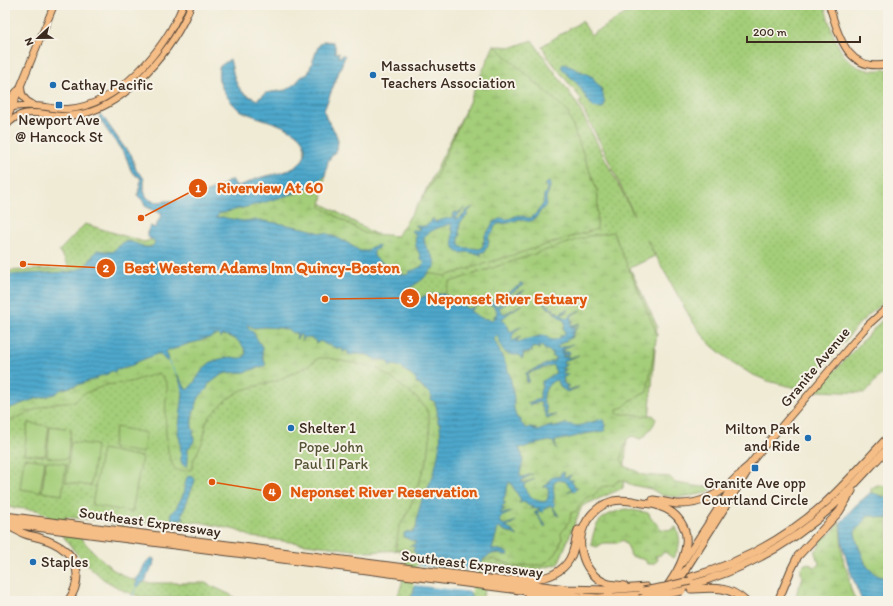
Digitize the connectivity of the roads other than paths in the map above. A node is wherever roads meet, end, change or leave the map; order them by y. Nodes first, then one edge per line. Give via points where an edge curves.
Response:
1 (54, 5) edge
2 (183, 5) edge
3 (191, 5) edge
4 (829, 5) edge
5 (888, 64) edge
6 (24, 79) junction
7 (21, 86) junction
8 (5, 105) edge
9 (38, 106) junction
10 (12, 107) junction
11 (5, 110) edge
12 (5, 126) edge
13 (888, 307) edge
14 (888, 437) edge
15 (888, 442) edge
16 (888, 448) edge
17 (888, 453) edge
18 (750, 466) junction
19 (738, 476) junction
20 (852, 491) junction
21 (5, 516) edge
22 (5, 519) edge
23 (7, 526) edge
24 (247, 553) junction
25 (267, 556) junction
26 (682, 570) junction
27 (404, 573) junction
28 (502, 581) junction
29 (486, 584) junction
30 (688, 585) junction
31 (633, 589) junction
32 (642, 593) junction
33 (528, 595) junction
34 (68, 601) edge
35 (547, 601) edge
36 (598, 601) edge
37 (657, 601) edge
38 (665, 601) edge
39 (745, 601) edge
40 (778, 601) edge

1 - 6 main road
2 - 9 main road via 162,44 145,65 118,88 86,106 60,109
3 - 12 main road via 179,30 162,54 144,76 117,97 97,109 80,114 64,116 25,113
4 - 5 main road via 846,49 855,59 868,65
6 - 7 main road
6 - 8 main road
7 - 9 main road via 26,100
7 - 10 main road
9 - 10 main road
10 - 11 main road
10 - 12 main road
13 - 18 main road, Granite Avenue via 860,333
14 - 30 highway, Southeast Expressway via 814,513 770,544
15 - 30 highway via 836,498 794,532 748,559
16 - 30 highway via 834,505 792,538 745,565
17 - 20 highway, Southeast Expressway
18 - 19 main road, Granite Avenue
18 - 26 main road, Granite Avenue
19 - 26 main road, Granite Avenue
19 - 28 highway via 730,485 715,494 694,502 678,504 625,496 604,500 584,516 577,531 572,555 561,570 543,578
20 - 30 highway, Southeast Expressway via 816,525 782,549 734,574 708,583
20 - 40 highway via 839,512 798,556
21 - 24 highway, Southeast Expressway
22 - 24 highway
23 - 24 highway, Southeast Expressway
23 - 34 highway via 56,543 70,555 76,565 77,580 75,590
24 - 25 highway, Southeast Expressway
24 - 25 highway, Southeast Expressway
25 - 27 highway, Southeast Expressway
25 - 27 highway, Southeast Expressway
26 - 31 highway via 686,539 683,526 675,514 658,506 629,500 609,503 589,516 581,534 581,552 592,573 598,578 609,584
26 - 37 highway, Granite Avenue
26 - 38 highway, Granite Avenue
27 - 29 highway, Southeast Expressway
27 - 29 highway, Southeast Expressway
28 - 29 highway, Southeast Expressway
28 - 31 highway, Southeast Expressway via 579,590
29 - 32 highway via 579,593
29 - 33 highway, Southeast Expressway
30 - 32 highway, Southeast Expressway, bridge
30 - 32 highway, Southeast Expressway, bridge via 664,584
30 - 39 highway via 728,590
31 - 32 highway, Southeast Expressway
32 - 36 highway, Southeast Expressway
33 - 35 highway
33 - 36 highway, Southeast Expressway

